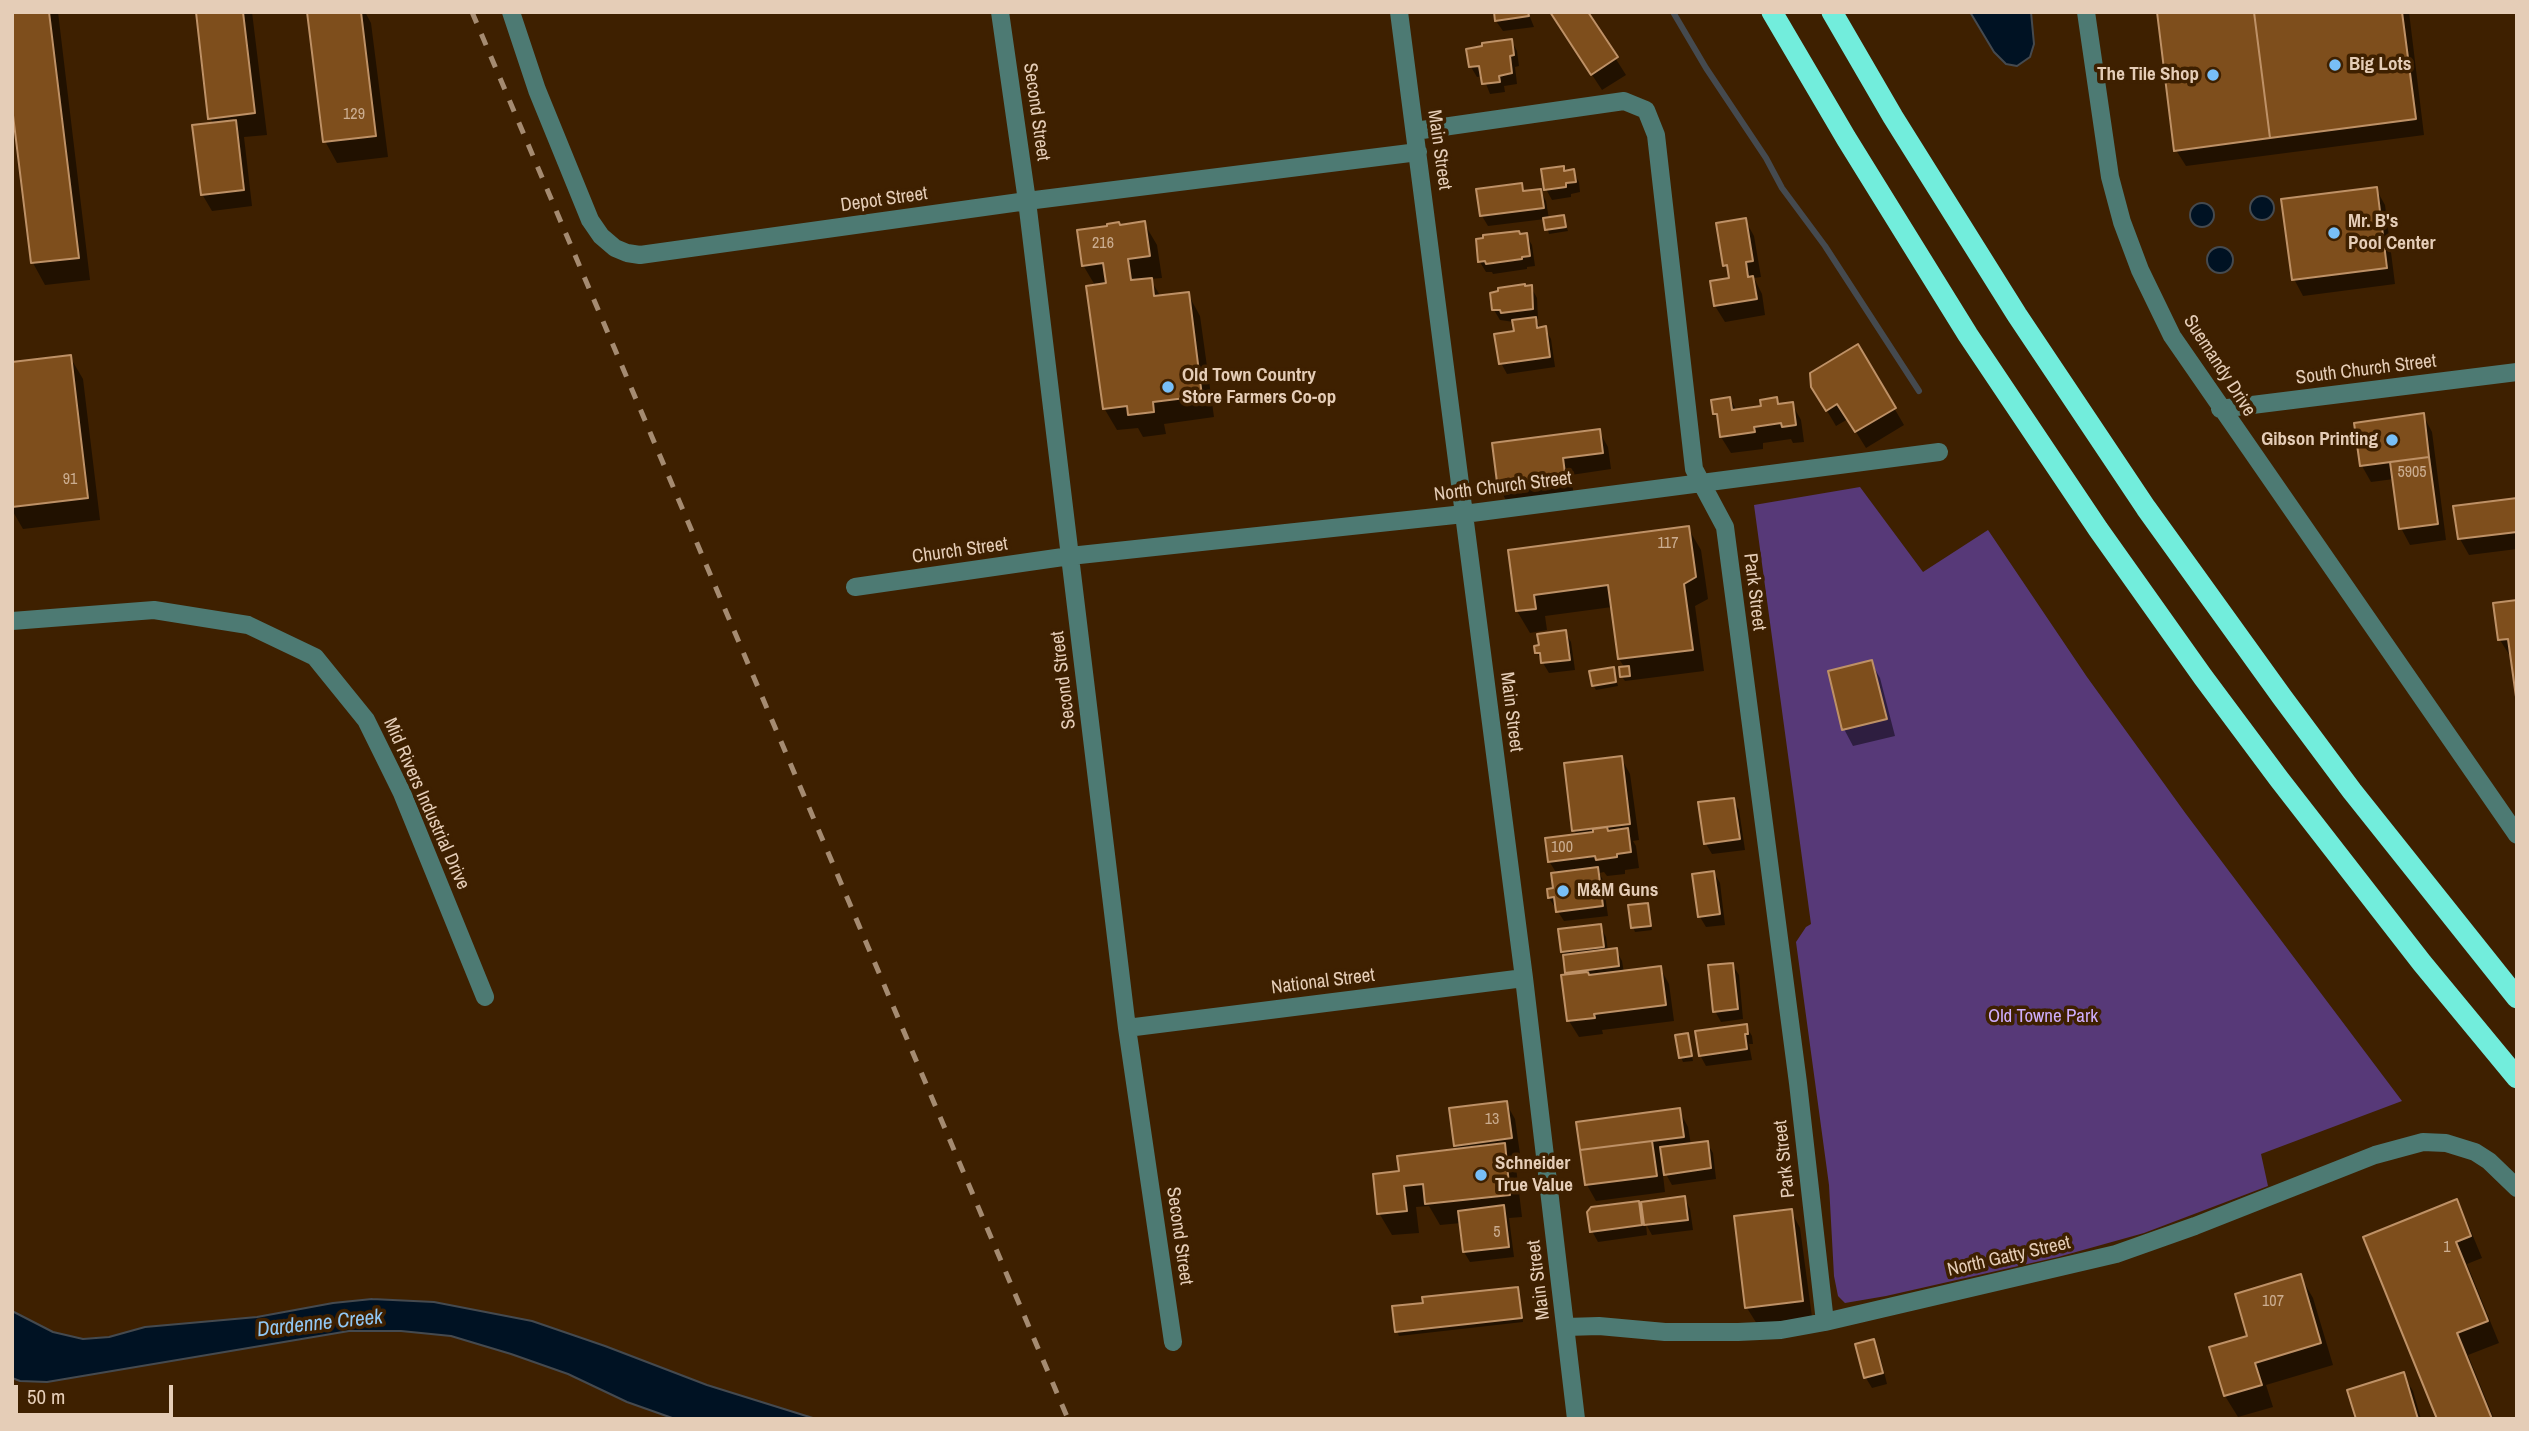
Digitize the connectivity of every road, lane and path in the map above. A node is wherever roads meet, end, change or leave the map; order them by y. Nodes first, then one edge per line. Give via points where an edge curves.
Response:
1 (511, 12) edge
2 (1000, 12) edge
3 (1399, 12) edge
4 (1767, 12) edge
5 (1832, 12) edge
6 (2086, 12) edge
7 (1778, 22) edge
8 (1415, 131) junction
9 (1418, 152) junction
10 (1027, 201) junction
11 (2517, 372) edge
12 (2220, 409) junction
13 (1940, 452) dead end
14 (1703, 484) junction
15 (1464, 513) junction
16 (1070, 556) junction
17 (855, 587) dead end
18 (12, 621) edge
19 (2517, 835) edge
20 (1524, 978) junction
21 (485, 997) dead end
22 (2517, 998) edge
23 (1127, 1028) junction
24 (2517, 1078) edge
25 (2517, 1188) edge
26 (1825, 1322) junction
27 (1566, 1327) junction
28 (1173, 1342) dead end
29 (1577, 1419) edge

1 - 10 street, Depot Street via 590,220 601,236 627,253 640,255
2 - 10 street, Second Street
3 - 8 street, Main Street
4 - 7 highway
5 - 22 highway via 1997,284 2146,508 2344,780
6 - 12 street, Suemandy Drive via 2110,177 2122,222 2172,336
7 - 24 highway via 1954,313 2098,529 2302,809
8 - 9 street, Main Street
8 - 14 street, Park Street via 1624,100 1646,110 1657,135 1694,469
9 - 10 street, Depot Street
9 - 15 street, Main Street
10 - 16 street, Second Street
11 - 12 street, South Church Street
12 - 19 street, Suemandy Drive
13 - 14 street, North Church Street
14 - 15 street, North Church Street
14 - 26 street, Park Street via 1725,527
15 - 16 street, North Church Street
15 - 20 street, Main Street
16 - 17 street, Church Street
16 - 23 street, Second Street
18 - 21 street, Mid Rivers Industrial Drive via 154,610 248,625 315,657 366,720 402,793
20 - 23 street, National Street
20 - 27 street, Main Street
23 - 28 street, Second Street
25 - 26 street, North Gatty Street via 2475,1152 2423,1142 2383,1152 2116,1254
26 - 27 street, North Gatty Street via 1738,1332
27 - 29 street, Main Street

